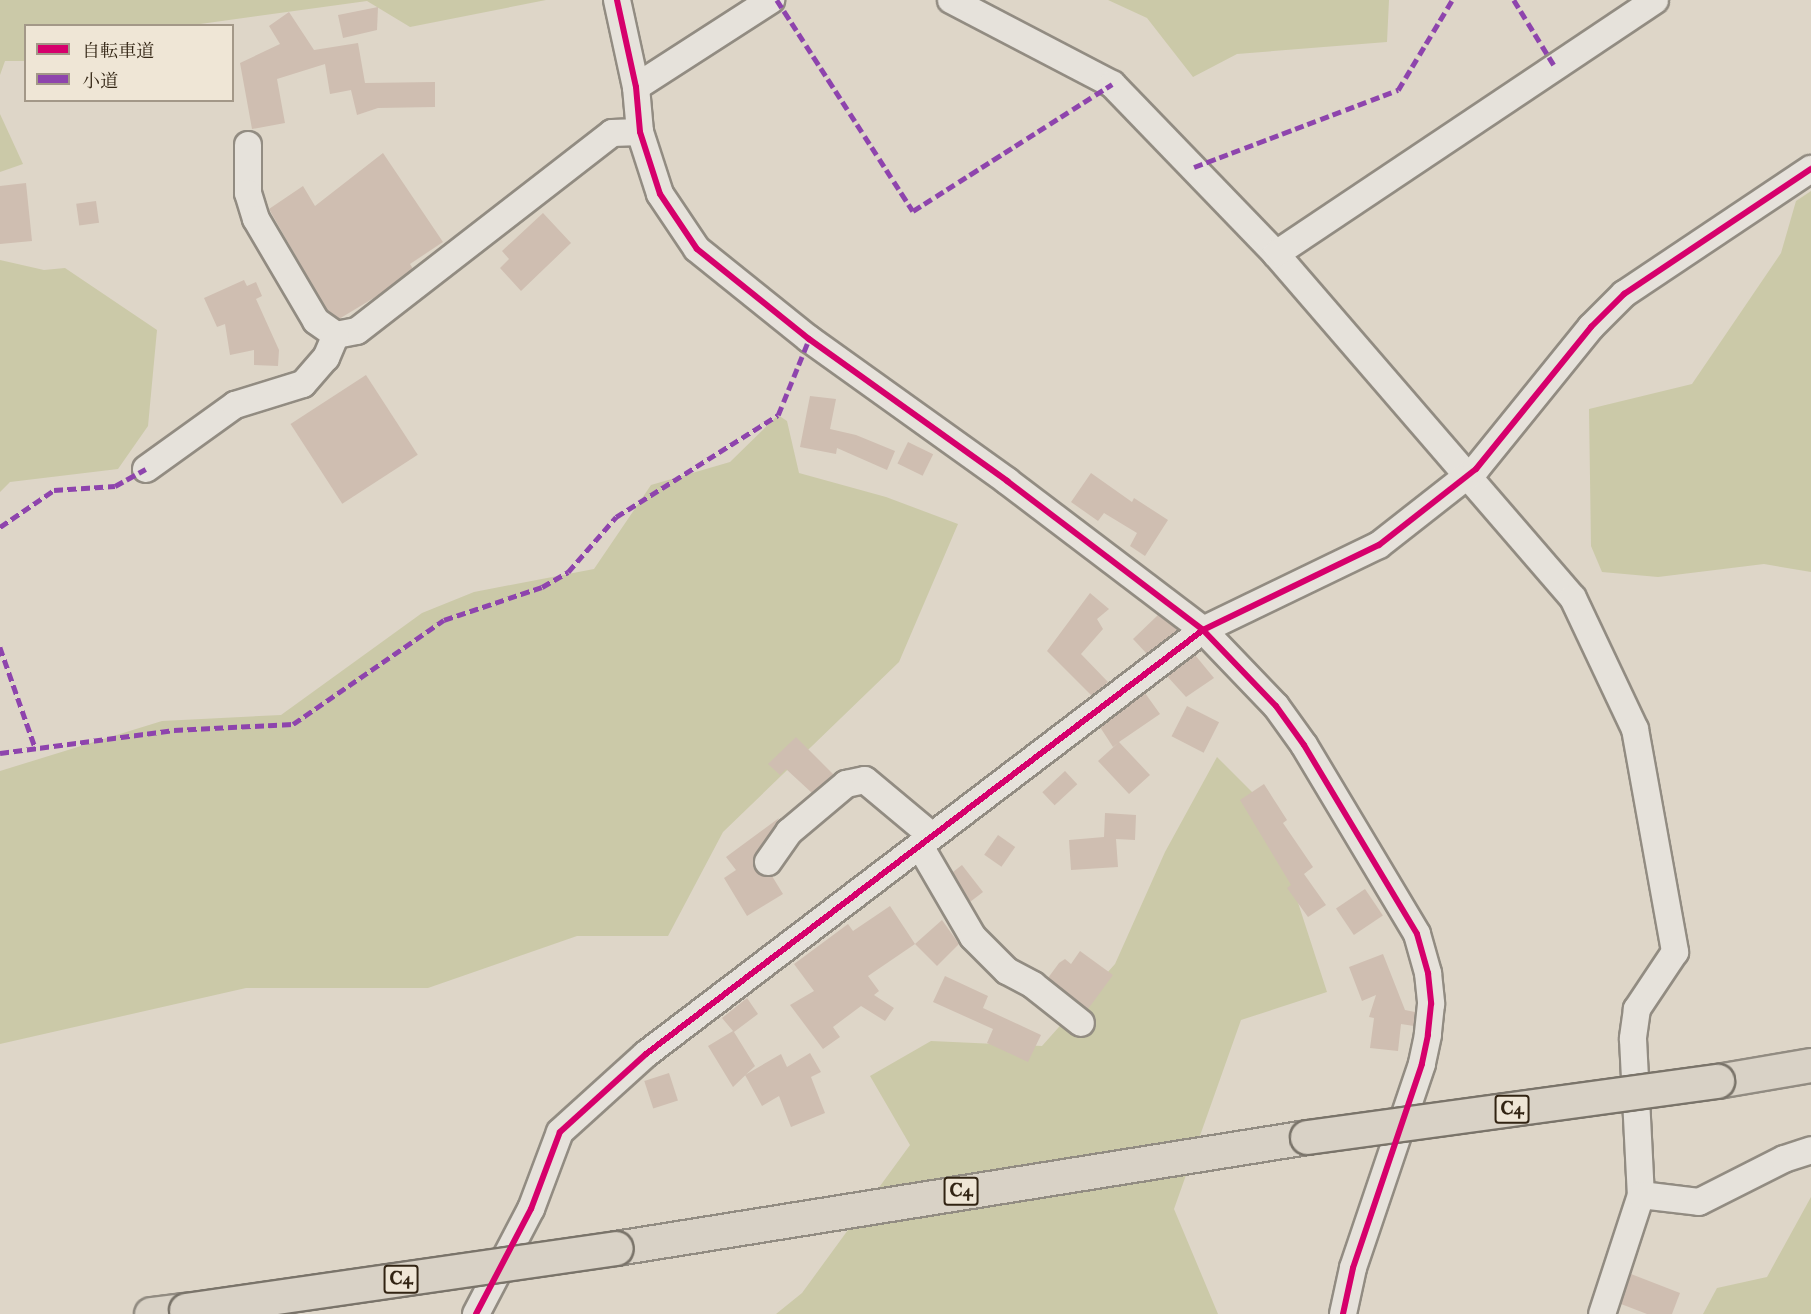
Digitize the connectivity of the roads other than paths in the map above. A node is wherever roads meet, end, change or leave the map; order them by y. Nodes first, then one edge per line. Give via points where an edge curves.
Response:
1 (617, 0) edge
2 (771, 0) edge
3 (951, 0) edge
4 (1655, 0) edge
5 (636, 87) junction
6 (640, 132) junction
7 (248, 145) dead end
8 (1811, 169) edge
9 (1276, 254) junction
10 (336, 335) junction
11 (146, 469) dead end
12 (1465, 476) junction
13 (1203, 630) junction
14 (926, 841) junction
15 (768, 862) dead end
16 (1081, 1023) dead end
17 (1811, 1065) edge
18 (1811, 1150) edge
19 (1641, 1195) junction
20 (151, 1314) edge
21 (476, 1314) edge
22 (1343, 1314) edge
23 (1602, 1314) edge

1 - 5 street
2 - 5 street
3 - 9 street via 1112,84
4 - 9 street
5 - 6 street
6 - 10 street via 612,133 357,331
6 - 13 street via 660,194 678,224 728,277
7 - 10 street via 248,193 256,219 316,321
8 - 12 street via 1624,294 1591,327 1476,469
9 - 12 street
10 - 11 street via 326,358 303,384 235,405
12 - 13 street via 1379,545
12 - 19 street via 1573,598 1635,729 1675,952 1637,1009 1633,1039
13 - 14 street
13 - 22 street via 1276,706 1304,745 1417,934 1428,973 1431,1004 1422,1064 1353,1268
14 - 15 street via 865,780 846,784 789,832
14 - 16 street via 973,936 1006,971 1034,985
14 - 21 street via 646,1054 560,1132 531,1209
17 - 20 highway, C4, bridge via 1307,1137 616,1248
18 - 19 street via 1784,1159 1699,1202
19 - 23 street

